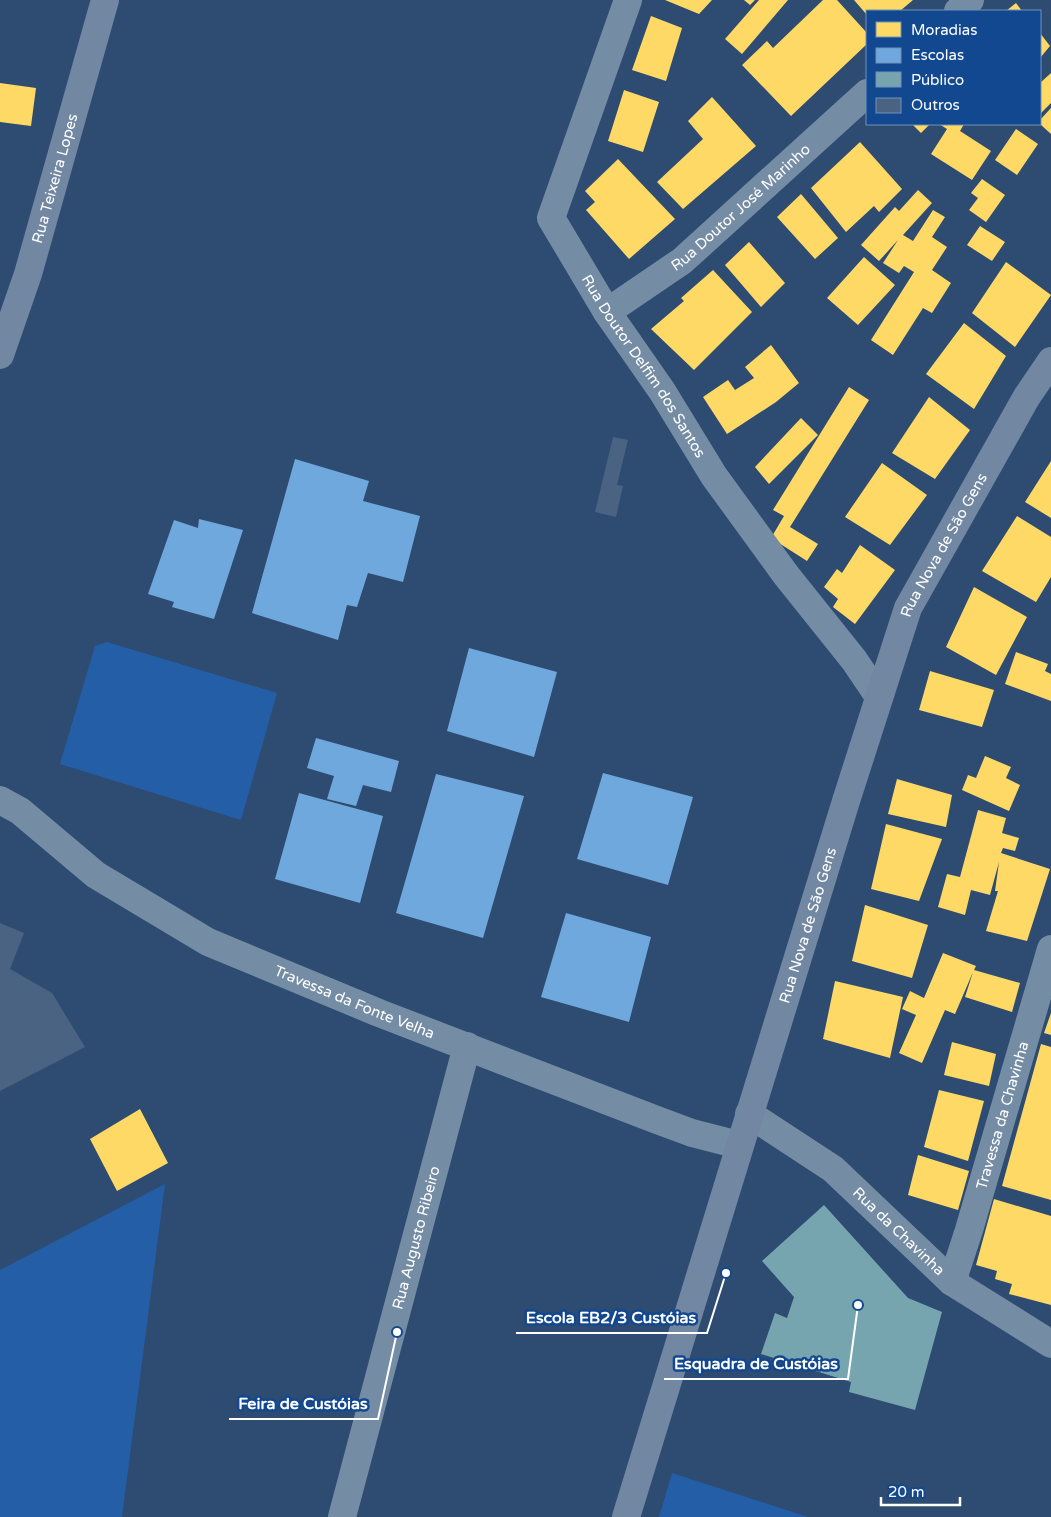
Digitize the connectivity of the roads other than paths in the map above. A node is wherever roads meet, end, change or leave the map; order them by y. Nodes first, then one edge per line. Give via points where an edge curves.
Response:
1 (105, 0) edge
2 (628, 0) edge
3 (970, 0) edge
4 (959, 10) edge
5 (866, 94) edge
6 (607, 312) junction
7 (0, 355) edge
8 (1051, 360) edge
9 (879, 697) junction
10 (0, 800) edge
11 (1051, 949) edge
12 (467, 1046) junction
13 (749, 1114) junction
14 (739, 1145) junction
15 (952, 1282) junction
16 (1051, 1344) edge
17 (342, 1517) edge
18 (626, 1517) edge

1 - 7 street, Rua Teixeira Lopes via 28,274
2 - 6 street, Rua Doutor Delfim dos Santos via 551,218
3 - 4 street
5 - 6 street, Rua Doutor José Marinho via 682,261
6 - 9 street, Rua Doutor Delfim dos Santos via 662,391 714,476
8 - 9 street, Rua Nova de São Gens via 1026,398 908,608
9 - 13 street, Rua Nova de São Gens
10 - 12 street, Travessa da Fonte Velha via 20,811 96,875 208,942
11 - 15 street, Travessa da Chavinha
12 - 14 street, Travessa da Fonte Velha via 684,1129
12 - 17 street, Rua Augusto Ribeiro
13 - 14 street, Rua Nova de São Gens
13 - 15 street, Rua da Chavinha via 834,1169
14 - 18 street, Rua Nova de São Gens
15 - 16 street, Rua da Chavinha

